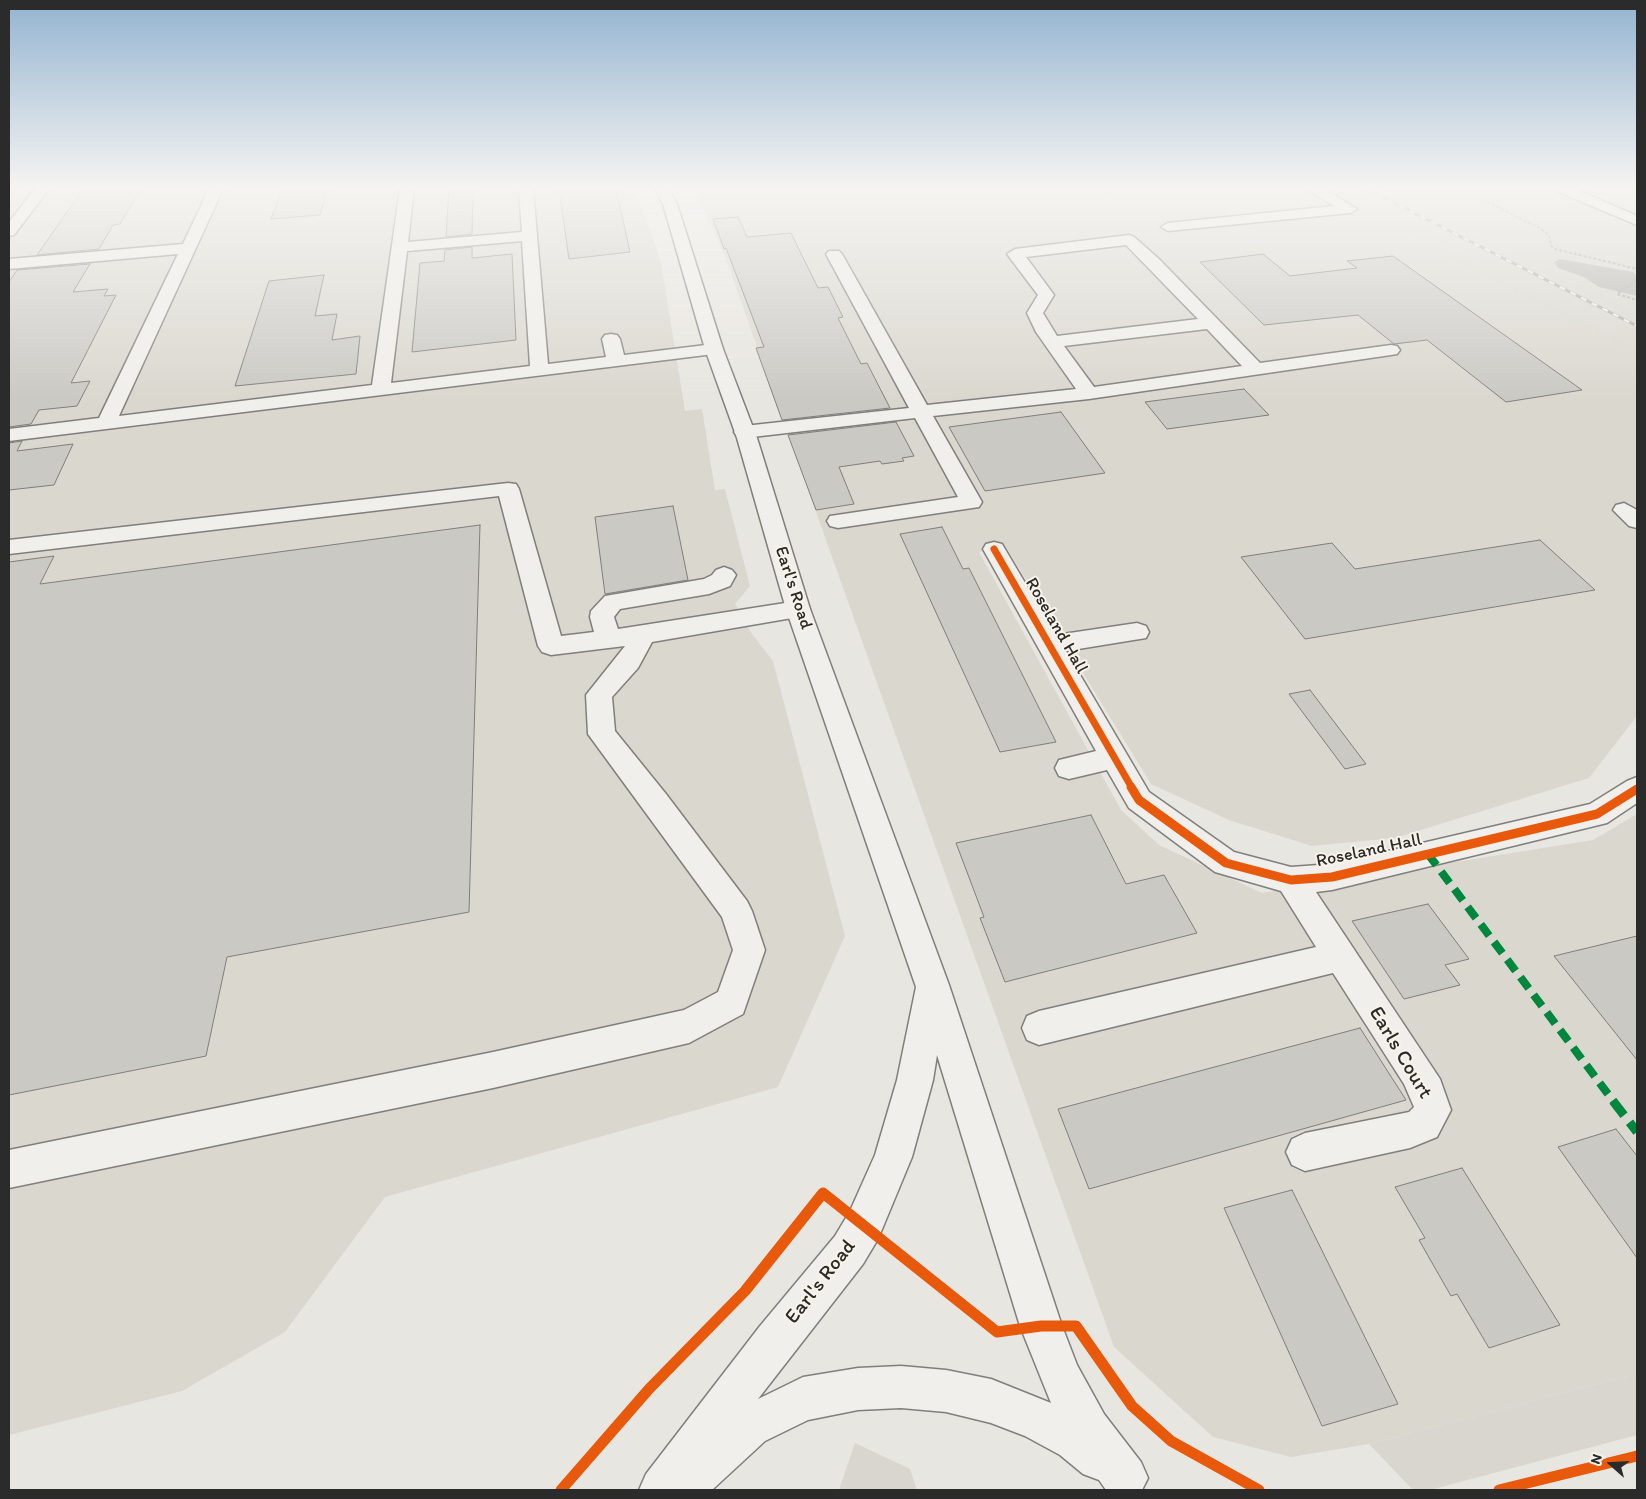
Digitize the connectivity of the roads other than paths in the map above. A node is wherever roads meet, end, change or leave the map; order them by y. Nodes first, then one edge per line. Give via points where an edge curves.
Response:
1 (65, 259) edge
2 (183, 259) edge
3 (398, 259) edge
4 (531, 259) edge
5 (688, 259) edge
6 (837, 259) edge
7 (1019, 259) edge
8 (1149, 259) edge
9 (9, 264) edge
10 (1211, 322) junction
11 (611, 339) dead end
12 (1052, 342) junction
13 (714, 350) junction
14 (1392, 350) dead end
15 (616, 361) junction
16 (1255, 369) junction
17 (539, 371) junction
18 (381, 390) junction
19 (1089, 393) junction
20 (922, 412) junction
21 (106, 423) junction
22 (744, 432) junction
23 (9, 435) edge
24 (838, 521) dead end
25 (9, 548) edge
26 (994, 548) dead end
27 (724, 575) dead end
28 (798, 609) junction
29 (1137, 632) dead end
30 (644, 635) junction
31 (609, 639) junction
32 (1049, 645) junction
33 (1114, 758) junction
34 (1069, 768) dead end
35 (1637, 789) edge
36 (1291, 880) junction
37 (1341, 956) junction
38 (932, 985) junction
39 (1039, 1028) dead end
40 (1305, 1152) dead end
41 (9, 1169) edge
42 (1130, 1484) edge
43 (662, 1490) edge
44 (679, 1490) edge

1 - 9 main road
2 - 21 main road
3 - 18 main road
4 - 17 main road
5 - 13 main road, Earl's Road
6 - 20 main road
7 - 12 main road via 1046,295 1035,313
8 - 10 main road
10 - 12 main road
10 - 16 main road
11 - 15 main road
12 - 19 main road
13 - 15 main road
13 - 22 main road, Earl's Road
14 - 16 main road
15 - 17 main road
16 - 19 main road
17 - 18 main road
18 - 21 main road
19 - 20 main road
20 - 22 main road
20 - 24 main road via 971,502
21 - 23 main road
22 - 28 main road, Earl's Road
25 - 31 main road via 508,489 551,646
26 - 32 main road, Roseland Hall
27 - 31 main road via 722,580 709,586 614,602 603,611 602,617
28 - 30 main road
28 - 38 main road, Earl's Road
29 - 32 main road
30 - 31 main road
30 - 41 main road via 629,661 599,695 602,734 736,911 749,950 731,1003 689,1026 493,1070
32 - 33 main road, Roseland Hall
33 - 34 main road
33 - 36 main road, Roseland Hall via 1139,800 1226,863
35 - 36 main road, Roseland Hall via 1597,814 1332,877
36 - 37 main road, Earls Court
37 - 39 main road
37 - 40 main road, Earls Court via 1416,1072 1433,1110 1424,1124 1410,1130
38 - 42 main road, Earl's Road via 1060,1377 1088,1430
38 - 43 main road, Earl's Road via 915,1080 895,1148 864,1225 849,1250
42 - 44 main road via 1076,1439 1039,1420 991,1401 946,1391 901,1387 858,1389 803,1399 750,1426

